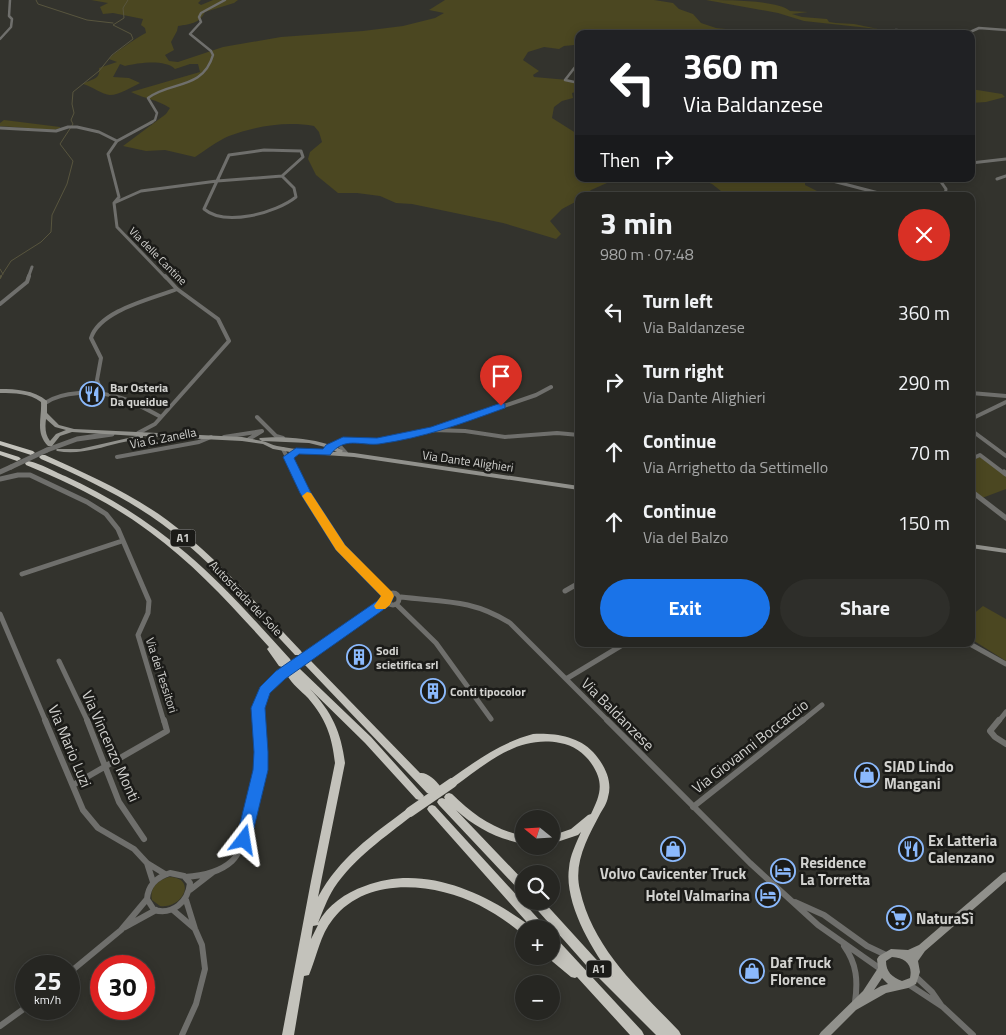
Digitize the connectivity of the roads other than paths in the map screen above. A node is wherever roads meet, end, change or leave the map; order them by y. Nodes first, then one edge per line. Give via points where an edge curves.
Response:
1 (10, 0) edge
2 (226, 0) edge
3 (974, 30) edge
4 (1006, 30) edge
5 (0, 39) edge
6 (575, 65) edge
7 (575, 82) edge
8 (0, 128) edge
9 (117, 141) junction
10 (1006, 159) edge
11 (975, 163) edge
12 (282, 176) junction
13 (1006, 176) edge
14 (997, 179) dead end
15 (217, 181) junction
16 (836, 182) edge
17 (875, 192) edge
18 (114, 203) junction
19 (32, 267) dead end
20 (177, 289) junction
21 (0, 304) edge
22 (551, 387) dead end
23 (0, 391) edge
24 (101, 391) junction
25 (975, 393) edge
26 (1006, 396) edge
27 (1006, 402) edge
28 (45, 404) junction
29 (44, 414) junction
30 (161, 417) junction
31 (975, 417) edge
32 (257, 418) dead end
33 (155, 424) junction
34 (266, 427) junction
35 (433, 430) junction
36 (74, 431) junction
37 (262, 431) junction
38 (124, 433) junction
39 (975, 433) edge
40 (133, 434) junction
41 (157, 435) junction
42 (575, 435) edge
43 (212, 437) junction
44 (222, 437) junction
45 (248, 439) junction
46 (286, 439) junction
47 (0, 442) edge
48 (269, 442) junction
49 (338, 444) junction
50 (330, 448) junction
51 (283, 449) junction
52 (59, 450) dead end
53 (47, 451) junction
54 (296, 451) junction
55 (346, 452) junction
56 (31, 453) dead end
57 (0, 454) edge
58 (322, 454) junction
59 (354, 455) junction
60 (1006, 456) edge
61 (117, 457) dead end
62 (288, 457) junction
63 (975, 457) edge
64 (17, 459) dead end
65 (29, 464) dead end
66 (0, 472) edge
67 (1006, 474) edge
68 (0, 480) edge
69 (575, 487) edge
70 (975, 494) edge
71 (1006, 518) edge
72 (122, 541) junction
73 (975, 547) edge
74 (1006, 551) edge
75 (22, 574) dead end
76 (575, 585) edge
77 (565, 591) dead end
78 (388, 596) junction
79 (400, 597) junction
80 (386, 602) junction
81 (396, 604) junction
82 (0, 614) edge
83 (619, 647) edge
84 (975, 647) edge
85 (298, 653) dead end
86 (59, 661) dead end
87 (284, 662) dead end
88 (308, 663) dead end
89 (1006, 664) edge
90 (566, 679) junction
91 (822, 705) dead end
92 (1006, 712) edge
93 (491, 719) dead end
94 (1006, 744) edge
95 (106, 768) junction
96 (72, 785) junction
97 (432, 788) dead end
98 (419, 796) dead end
99 (693, 807) junction
100 (432, 809) dead end
101 (596, 813) junction
102 (560, 837) edge
103 (515, 838) edge
104 (144, 839) dead end
105 (147, 863) junction
106 (216, 871) junction
107 (165, 874) junction
108 (1006, 876) edge
109 (185, 877) junction
110 (515, 878) edge
111 (153, 882) junction
112 (190, 890) junction
113 (147, 899) junction
114 (186, 900) junction
115 (792, 901) junction
116 (156, 910) junction
117 (173, 910) junction
118 (544, 910) edge
119 (532, 920) edge
120 (515, 922) edge
121 (195, 928) junction
122 (120, 930) junction
123 (840, 941) junction
124 (922, 948) junction
125 (305, 949) junction
126 (560, 951) edge
127 (900, 953) junction
128 (886, 955) junction
129 (560, 961) edge
130 (80, 964) edge
131 (913, 964) junction
132 (882, 970) junction
133 (908, 981) junction
134 (590, 985) junction
135 (296, 997) junction
136 (855, 1006) junction
137 (15, 1015) edge
138 (0, 1026) edge
139 (182, 1035) edge
140 (288, 1035) edge
141 (638, 1035) edge
142 (664, 1035) edge
143 (675, 1035) edge
144 (824, 1035) edge
145 (973, 1035) edge

1 - 5 street via 11,27
2 - 9 street via 201,13 201,22 190,34 211,50 213,57 203,75 185,85 150,96 148,98 158,117
3 - 4 street
6 - 7 street via 565,80
8 - 9 street via 57,131 74,127 99,132
9 - 18 street, Via delle Cantine via 108,154 119,197
10 - 11 street
12 - 15 street
12 - 15 street via 301,161 301,151 289,149 231,154
12 - 15 street via 296,192 293,200 259,213 224,217 211,216 204,209
13 - 14 street
15 - 18 street via 141,191
16 - 17 street
18 - 20 street, Via delle Cantine via 117,227
19 - 21 street via 27,282
20 - 24 street via 111,314 93,328 91,338 102,358 97,380
20 - 30 street, Via delle Cantine via 218,319 229,341
22 - 35 street
23 - 28 main road via 33,395
24 - 28 street via 62,394
24 - 30 street via 122,396
25 - 26 street
27 - 31 street
28 - 29 main road
29 - 36 main road via 57,426
29 - 53 main road via 43,436
30 - 33 street, Via delle Cantine
32 - 34 street
33 - 40 street, Via delle Cantine
33 - 41 street
34 - 37 street
34 - 46 street via 276,436
34 - 48 street
35 - 42 street via 505,437
35 - 49 street via 377,441 347,439
36 - 38 main road
36 - 53 main road via 58,435
37 - 44 street
37 - 45 street
38 - 40 main road, Via Dante Alighieri
38 - 53 street, Via Dante Alighieri via 78,439
39 - 60 street
40 - 41 main road, Via Dante Alighieri
41 - 43 main road, Via Dante Alighieri
41 - 52 main road via 124,439 82,451
43 - 44 main road, Via Dante Alighieri
43 - 61 street, Via G. Zanella
44 - 45 main road, Via Dante Alighieri
45 - 48 main road, Via Dante Alighieri
46 - 48 main road, Via Dante Alighieri
46 - 50 main road, Via Dante Alighieri
47 - 56 highway
48 - 51 main road, Via Dante Alighieri
49 - 50 street
49 - 55 street
50 - 55 main road, Via Dante Alighieri
50 - 58 main road
51 - 54 main road, Via Dante Alighieri
51 - 62 street
53 - 66 street, Via Dante Alighieri, bridge
53 - 85 highway, Autostrada del Sole / A1 via 165,523 224,576
54 - 58 main road, Via Dante Alighieri
54 - 62 street
55 - 59 main road, Via Dante Alighieri
57 - 64 highway
58 - 59 main road, Via Dante Alighieri
59 - 69 main road, Via Dante Alighieri
62 - 78 street via 306,493 341,548
63 - 67 street via 980,455
65 - 87 highway, Autostrada del Sole / A1 via 87,489 147,526 198,568 256,627
68 - 72 street, Via dei Tessitori via 30,475 80,498 106,514
70 - 71 street
72 - 75 street
72 - 95 street, Via dei Tessitori via 149,601 148,613 138,635 167,731
73 - 74 main road
76 - 77 street
78 - 79 street, Via Baldanzese via 395,594
78 - 80 street
79 - 81 street
79 - 90 street, Via Baldanzese via 460,602 490,611 512,626
80 - 81 street
80 - 106 street, bridge via 280,675 264,691 258,708 261,770 241,849 234,860
81 - 93 street via 440,648
82 - 96 street, Via Mario Luzi
83 - 90 street
84 - 89 street
86 - 95 street, Via Vincenzo Monti
88 - 97 highway
90 - 99 street, Via Baldanzese
91 - 99 street, Via Giovanni Boccaccio
92 - 94 street via 990,731
95 - 96 street
95 - 104 street, Via Vincenzo Monti via 119,802
96 - 105 street, Via Mario Luzi via 84,810 98,828 134,849
98 - 125 highway via 368,740 294,673 328,716 339,747 340,763
99 - 115 street, Via Baldanzese
100 - 119 highway
101 - 102 highway via 574,832
101 - 125 highway, bridge via 604,797 602,772 586,752 573,743 554,737 520,740 452,783 356,852 342,867 322,899
101 - 143 highway via 574,863 573,886 578,906 588,933 606,961
103 - 110 highway via 477,823 446,800
105 - 107 street, Via Mario Luzi
105 - 111 street, Via Mario Luzi
106 - 109 street
106 - 112 street
107 - 109 street via 176,873
107 - 111 street
108 - 124 main road
109 - 112 street
111 - 113 street
112 - 114 street
113 - 116 street
113 - 122 street
114 - 117 street
114 - 121 street
115 - 123 street, Via Baldanzese
115 - 128 street, Via Baldanzese via 824,915 867,946
116 - 117 street
116 - 122 street
117 - 121 street
118 - 142 highway, A1
120 - 135 highway via 459,892 423,883 381,884 352,897 327,919 316,938
121 - 139 street via 203,945 204,974 191,1018
122 - 130 street
123 - 132 street, Via Baldanzese
123 - 136 street, Via Baldanzese via 856,968
124 - 127 main road via 908,954
124 - 131 main road
125 - 135 highway
126 - 134 highway, A1
127 - 128 main road
127 - 131 main road
128 - 132 main road via 882,959
129 - 134 highway
131 - 133 main road
132 - 133 main road via 889,979
132 - 136 main road
133 - 136 main road via 884,989
133 - 145 street
134 - 141 highway, A1
135 - 140 highway
136 - 144 main road
137 - 138 street

